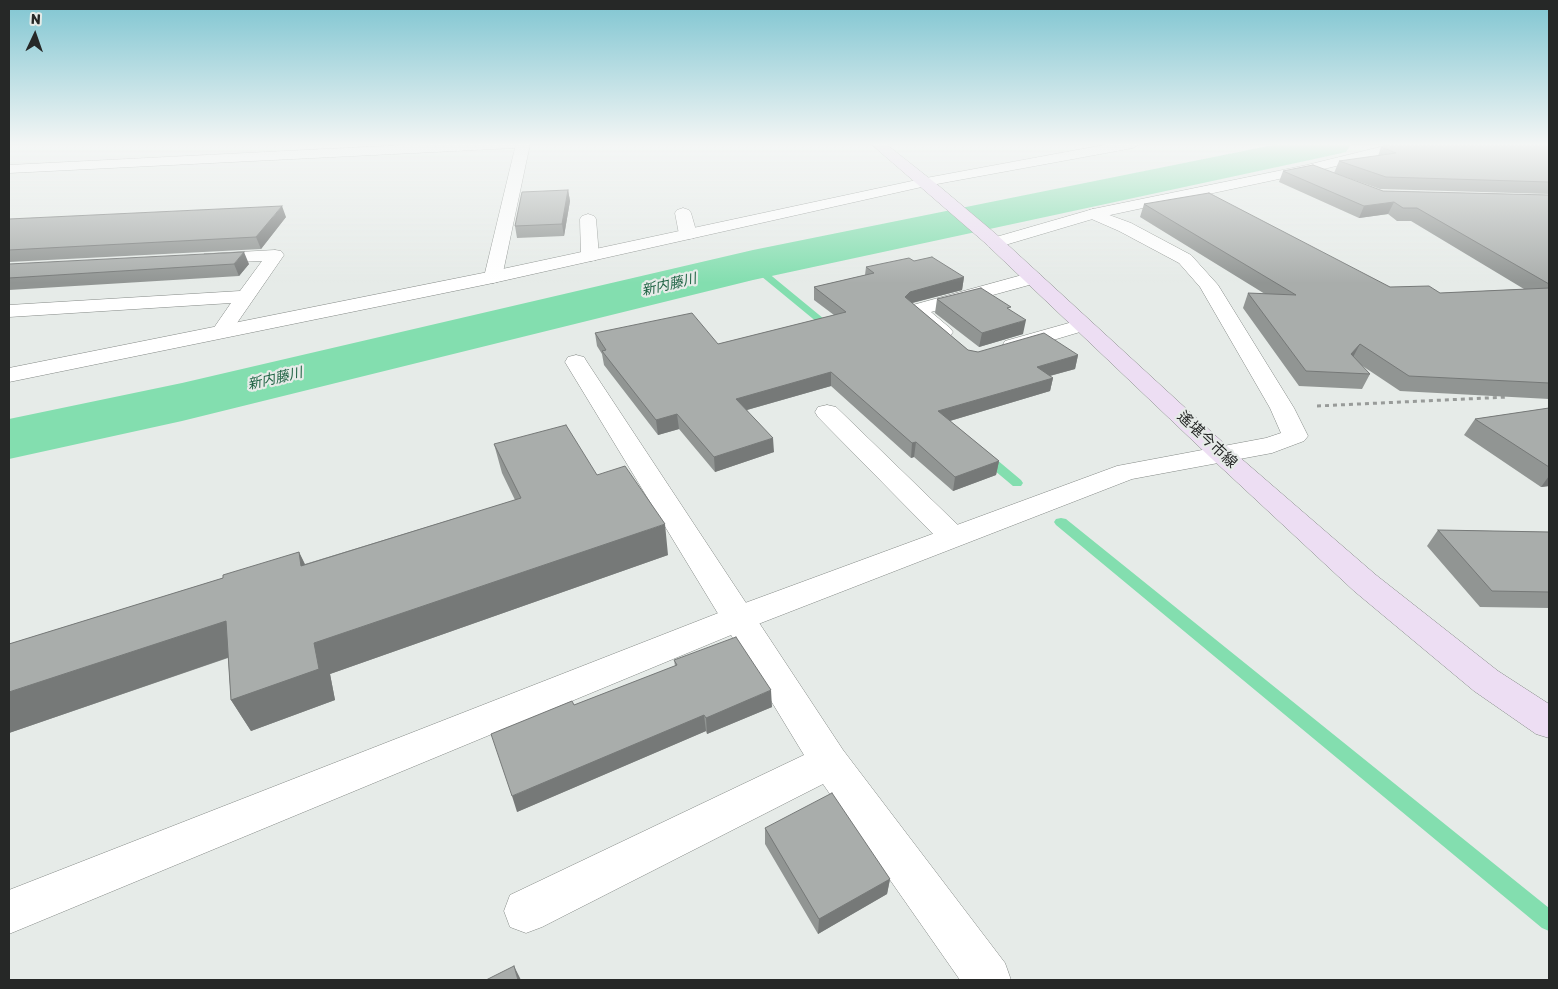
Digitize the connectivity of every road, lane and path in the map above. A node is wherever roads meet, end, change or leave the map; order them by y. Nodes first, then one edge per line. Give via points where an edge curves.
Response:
1 (512, 190) edge
2 (909, 190) edge
3 (935, 190) edge
4 (1206, 190) edge
5 (682, 212) dead end
6 (1093, 214) junction
7 (588, 219) dead end
8 (688, 234) junction
9 (992, 240) junction
10 (590, 256) junction
11 (196, 259) edge
12 (493, 277) junction
13 (1033, 278) junction
14 (247, 296) junction
15 (9, 312) edge
16 (1084, 325) junction
17 (221, 332) junction
18 (960, 346) edge
19 (993, 352) edge
20 (576, 362) dead end
21 (9, 375) edge
22 (1510, 397) edge
23 (1282, 408) junction
24 (827, 412) dead end
25 (1220, 453) junction
26 (953, 537) junction
27 (737, 619) junction
28 (1549, 722) edge
29 (829, 762) junction
30 (526, 911) dead end
31 (9, 912) edge
32 (988, 980) edge

1 - 12 street
2 - 8 street
3 - 9 main road, 遙堪今市線
4 - 6 street
5 - 8 street
6 - 9 street
6 - 23 street via 1185,259 1208,285
7 - 10 street
8 - 10 street
9 - 13 main road, 遙堪今市線
10 - 12 street
11 - 14 street via 275,255
12 - 17 street
13 - 16 main road, 遙堪今市線
13 - 18 street via 916,310
14 - 15 street
14 - 17 street
16 - 19 street
16 - 25 main road, 遙堪今市線
17 - 21 street
20 - 27 street
22 - 23 path
23 - 25 street via 1295,436 1272,444
24 - 26 street
25 - 26 street via 1126,472
25 - 28 main road, 遙堪今市線 via 1365,583 1486,681
26 - 27 street
27 - 29 street
27 - 31 street
29 - 30 street
29 - 32 street

